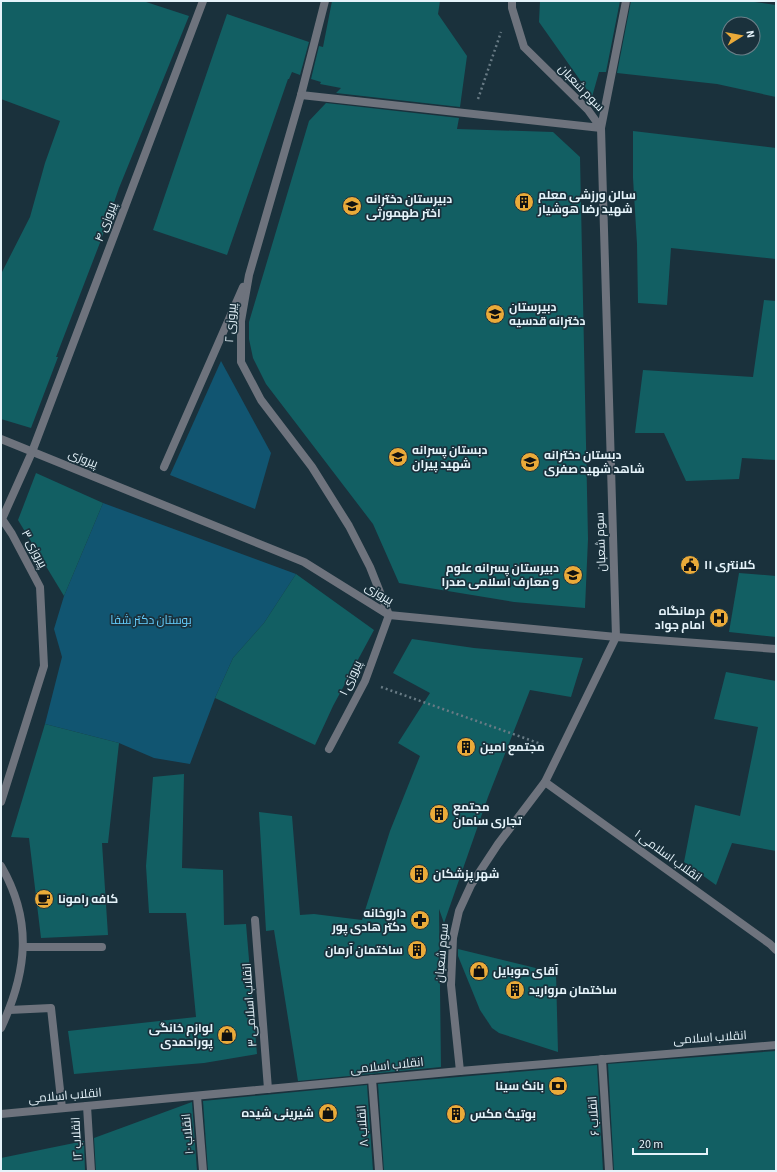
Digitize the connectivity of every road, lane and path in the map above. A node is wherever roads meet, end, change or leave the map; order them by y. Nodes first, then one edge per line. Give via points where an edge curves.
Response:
1 (203, 1) edge
2 (325, 1) edge
3 (512, 1) edge
4 (626, 1) edge
5 (501, 31) dead end
6 (301, 95) junction
7 (472, 114) junction
8 (601, 128) junction
9 (249, 275) junction
10 (1, 439) edge
11 (32, 452) junction
12 (164, 467) dead end
13 (389, 615) junction
14 (616, 637) junction
15 (776, 648) edge
16 (365, 681) junction
17 (329, 749) dead end
18 (560, 749) junction
19 (545, 782) junction
20 (1, 802) edge
21 (1, 866) edge
22 (255, 920) dead end
23 (23, 947) junction
24 (102, 948) dead end
25 (776, 950) edge
26 (9, 1010) junction
27 (1, 1028) edge
28 (776, 1045) edge
29 (602, 1058) junction
30 (460, 1071) junction
31 (372, 1079) junction
32 (268, 1089) junction
33 (197, 1096) junction
34 (87, 1106) junction
35 (62, 1108) junction
36 (1, 1114) edge
37 (91, 1171) edge
38 (203, 1171) edge
39 (378, 1171) edge
40 (609, 1171) edge

1 - 11 street, پیروزی ۴
2 - 6 street, پیروزی ۲
3 - 8 street, سوم شعبان via 524,47 588,110
4 - 8 street
5 - 7 path
6 - 7 street
6 - 9 street, پیروزی ۲
7 - 8 street
8 - 14 street, سوم شعبان
9 - 12 street
9 - 13 street, پیروزی ۲ via 241,321 241,362 261,400 312,468 349,526 370,567
10 - 11 street, پیروزی
11 - 13 street, پیروزی via 304,562
11 - 20 street, پیروزی ۳ via 2,519 40,587 44,666
13 - 14 street, پیروزی
13 - 16 street, پیروزی ۱
14 - 15 street, پیروزی
14 - 18 street, سوم شعبان
16 - 17 street, پیروزی ۱
16 - 18 path
18 - 19 street, سوم شعبان
19 - 25 street, انقلاب اسلامی ۱
19 - 30 street, سوم شعبان via 498,844 471,885 459,911 453,938 451,985
21 - 23 street via 12,884 23,932
22 - 32 street, انقلاب اسلامی ۳
23 - 24 street
23 - 26 street via 22,966
26 - 27 street
26 - 35 street via 51,1008
28 - 29 street, انقلاب اسلامی
29 - 30 street, انقلاب اسلامی
29 - 40 street, انقلاب ۶
30 - 31 street, انقلاب اسلامی
31 - 32 street, انقلاب اسلامی
31 - 39 street, انقلاب ۸
32 - 33 street, انقلاب اسلامی
33 - 34 street, انقلاب اسلامی
33 - 38 street, انقلاب ۱۰
34 - 35 street, انقلاب اسلامی
34 - 37 street, انقلاب ۱۲
35 - 36 street, انقلاب اسلامی

